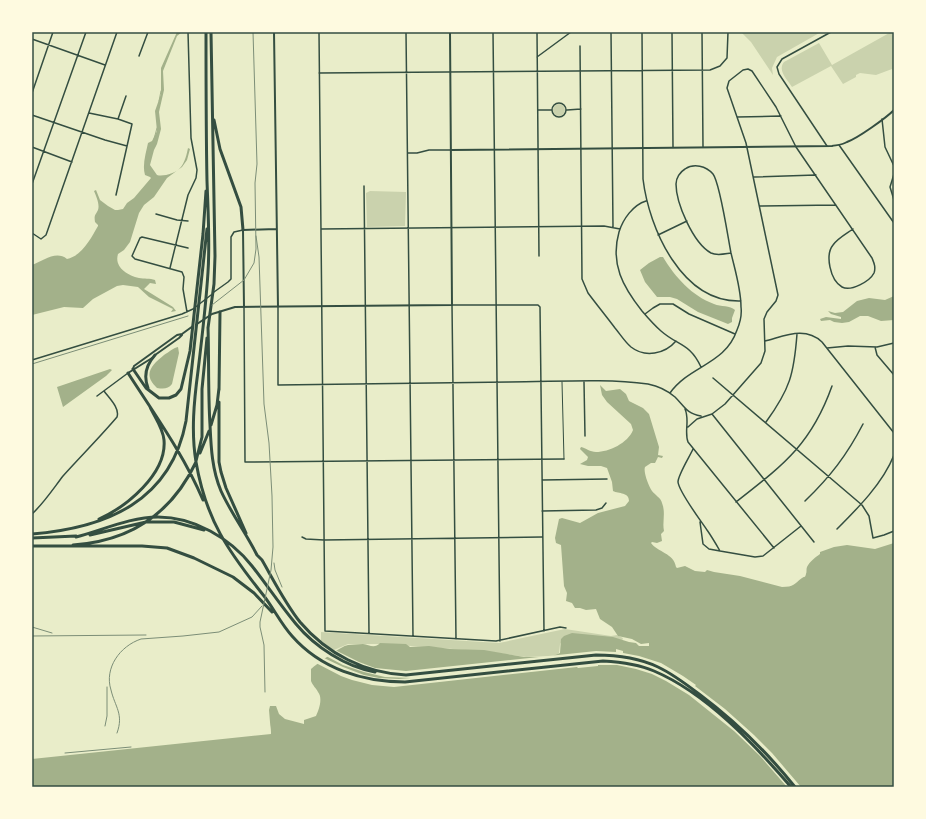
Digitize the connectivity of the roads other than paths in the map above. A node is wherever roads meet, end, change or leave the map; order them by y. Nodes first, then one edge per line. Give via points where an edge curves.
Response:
1 (54, 32) edge
2 (86, 32) edge
3 (117, 32) edge
4 (148, 32) edge
5 (188, 32) edge
6 (206, 32) edge
7 (211, 32) edge
8 (274, 32) edge
9 (319, 32) edge
10 (406, 32) edge
11 (450, 32) edge
12 (493, 32) edge
13 (537, 32) edge
14 (571, 32) edge
15 (611, 32) edge
16 (642, 32) edge
17 (672, 32) edge
18 (702, 32) edge
19 (728, 32) edge
20 (831, 32) edge
21 (32, 39) edge
22 (49, 45) junction
23 (580, 46) dead end
24 (78, 55) junction
25 (139, 56) dead end
26 (537, 57) junction
27 (105, 64) junction
28 (612, 70) junction
29 (642, 70) junction
30 (673, 70) junction
31 (702, 70) junction
32 (537, 71) junction
33 (580, 71) junction
34 (450, 72) junction
35 (494, 72) junction
36 (319, 73) junction
37 (407, 73) junction
38 (32, 93) edge
39 (126, 96) dead end
40 (212, 110) junction
41 (538, 110) junction
42 (552, 110) junction
43 (567, 110) junction
44 (580, 110) junction
45 (894, 110) edge
46 (88, 113) junction
47 (32, 115) edge
48 (780, 116) junction
49 (737, 117) junction
50 (118, 119) junction
51 (882, 120) junction
52 (54, 122) junction
53 (82, 132) junction
54 (839, 145) junction
55 (127, 146) junction
56 (796, 146) junction
57 (827, 146) junction
58 (32, 147) edge
59 (672, 147) junction
60 (703, 147) junction
61 (747, 147) junction
62 (581, 148) junction
63 (612, 148) junction
64 (643, 148) junction
65 (495, 149) junction
66 (538, 149) junction
67 (451, 150) junction
68 (44, 151) junction
69 (408, 153) junction
70 (72, 162) junction
71 (894, 166) edge
72 (894, 174) edge
73 (816, 175) junction
74 (754, 176) junction
75 (207, 182) junction
76 (32, 184) edge
77 (364, 186) dead end
78 (116, 195) dead end
79 (894, 200) edge
80 (646, 201) junction
81 (836, 205) junction
82 (760, 206) junction
83 (156, 214) dead end
84 (894, 216) edge
85 (208, 217) junction
86 (890, 218) junction
87 (182, 220) junction
88 (188, 221) dead end
89 (687, 221) junction
90 (894, 223) edge
91 (539, 226) junction
92 (582, 226) junction
93 (495, 227) junction
94 (613, 227) junction
95 (365, 228) junction
96 (408, 228) junction
97 (452, 228) junction
98 (276, 229) junction
99 (321, 229) junction
100 (620, 229) junction
101 (243, 230) junction
102 (852, 230) junction
103 (32, 233) edge
104 (658, 235) junction
105 (176, 245) junction
106 (188, 248) dead end
107 (731, 253) junction
108 (539, 256) dead end
109 (170, 268) junction
110 (741, 300) junction
111 (452, 305) junction
112 (496, 305) junction
113 (322, 306) junction
114 (366, 306) junction
115 (409, 306) junction
116 (244, 307) junction
117 (278, 307) junction
118 (186, 312) junction
119 (220, 312) junction
120 (645, 314) junction
121 (208, 327) junction
122 (797, 333) junction
123 (182, 334) junction
124 (736, 334) junction
125 (676, 341) junction
126 (765, 342) junction
127 (894, 343) edge
128 (875, 347) junction
129 (826, 348) junction
130 (155, 355) junction
131 (32, 360) edge
132 (701, 367) junction
133 (133, 369) junction
134 (128, 373) junction
135 (894, 375) edge
136 (713, 378) dead end
137 (584, 381) junction
138 (497, 382) junction
139 (540, 382) junction
140 (562, 382) junction
141 (410, 383) junction
142 (453, 383) junction
143 (322, 384) junction
144 (366, 384) junction
145 (832, 386) dead end
146 (219, 388) junction
147 (148, 390) junction
148 (104, 391) junction
149 (670, 393) junction
150 (734, 395) junction
151 (97, 396) dead end
152 (150, 407) junction
153 (685, 409) junction
154 (712, 414) junction
155 (703, 416) junction
156 (766, 422) junction
157 (863, 424) dead end
158 (688, 427) junction
159 (894, 433) edge
160 (585, 436) dead end
161 (694, 449) junction
162 (797, 450) junction
163 (894, 455) edge
164 (542, 459) junction
165 (564, 459) joint
166 (454, 460) junction
167 (498, 460) junction
168 (367, 461) junction
169 (411, 461) junction
170 (323, 462) junction
171 (195, 465) junction
172 (829, 477) junction
173 (542, 480) junction
174 (607, 480) dead end
175 (764, 480) junction
176 (805, 501) dead end
177 (736, 502) junction
178 (606, 503) dead end
179 (861, 504) junction
180 (542, 510) junction
181 (208, 511) junction
182 (32, 514) edge
183 (700, 520) junction
184 (801, 526) junction
185 (78, 527) junction
186 (837, 529) dead end
187 (894, 531) edge
188 (32, 534) edge
189 (216, 535) junction
190 (76, 536) junction
191 (302, 537) dead end
192 (542, 537) junction
193 (32, 538) edge
194 (455, 538) junction
195 (499, 538) junction
196 (368, 539) junction
197 (412, 539) junction
198 (324, 540) junction
199 (814, 542) dead end
200 (251, 543) junction
201 (32, 546) edge
202 (55, 546) junction
203 (774, 548) junction
204 (720, 551) junction
205 (281, 622) junction
206 (566, 628) dead end
207 (544, 631) junction
208 (369, 633) junction
209 (413, 636) junction
210 (456, 639) junction
211 (500, 641) junction
212 (385, 673) junction
213 (791, 787) edge
214 (795, 787) edge

1 - 22 street
2 - 24 street
3 - 27 street
4 - 25 street
5 - 87 street via 191,138 197,170
6 - 75 highway
7 - 40 highway
8 - 98 street
9 - 36 street
10 - 37 street
11 - 34 street
12 - 35 street
13 - 26 street
14 - 26 street
15 - 28 street
16 - 29 street
17 - 30 street
18 - 31 street
19 - 31 street via 726,61 717,68
20 - 57 street via 782,59 777,67 778,74
21 - 22 street
22 - 24 street
22 - 38 street
23 - 33 street
24 - 27 street
24 - 52 street
26 - 32 street
27 - 46 street
28 - 29 street
28 - 33 street
28 - 63 street
29 - 30 street
29 - 64 street
30 - 31 street
30 - 59 street
31 - 60 street
32 - 33 street
32 - 35 street
32 - 41 street
33 - 44 street
34 - 35 street
34 - 37 street
34 - 67 street
35 - 65 street
36 - 37 street
36 - 99 street
37 - 69 street
39 - 50 street
40 - 101 highway via 220,149 241,207
40 - 121 highway via 214,284
41 - 42 street
41 - 66 street
42 - 43 street via 554,115 560,117
42 - 43 street via 554,105 559,103 565,105
43 - 44 street
44 - 62 street
45 - 51 street
46 - 50 street
46 - 53 street
47 - 52 street
48 - 49 street
48 - 49 street via 752,71 746,69 729,81 727,86
48 - 56 street
49 - 61 street
50 - 55 street via 132,124
51 - 54 street via 852,140
51 - 71 street via 885,147
52 - 53 street
52 - 68 street
53 - 55 street
53 - 70 street
54 - 57 street
54 - 86 street
55 - 78 street
56 - 57 street
56 - 61 street
56 - 73 street
58 - 68 street
59 - 60 street
59 - 64 street
60 - 61 street
61 - 74 street
62 - 63 street
62 - 66 street
62 - 92 street
63 - 64 street
63 - 94 street
64 - 80 street
65 - 66 street
65 - 67 street
65 - 93 street
66 - 91 street
67 - 69 street
67 - 97 street
68 - 70 street
68 - 76 street
69 - 96 street
70 - 103 street via 45,237 41,239
72 - 79 street via 890,187
73 - 74 street
73 - 81 street
74 - 82 street
75 - 85 highway
75 - 147 highway via 191,339 181,389 164,399
77 - 95 street
80 - 100 street via 632,209
80 - 104 street
81 - 82 street
81 - 102 street
82 - 126 street via 778,292 776,301 764,319
83 - 87 street
84 - 86 street
85 - 181 highway via 207,289 194,409 194,442 198,474
85 - 185 highway via 184,433 177,452 168,470 152,489 132,505 108,518
86 - 90 street
87 - 88 street
87 - 105 street
89 - 104 street
89 - 107 street via 699,241 710,252 721,255
89 - 107 street via 676,182 683,170 690,166 700,166 709,170 716,180
91 - 92 street
91 - 93 street
91 - 108 street
92 - 94 street
92 - 125 street via 584,286 625,341 636,350 654,353 666,349
93 - 97 street
93 - 112 street
94 - 100 street
95 - 96 street
95 - 99 street
95 - 114 street
96 - 97 street
96 - 115 street
97 - 111 street
98 - 101 street
98 - 117 street
99 - 113 street
100 - 120 street via 616,247 619,272 628,291
101 - 116 street
101 - 118 street via 234,232 231,237 231,278
102 - 102 street via 872,258 875,268 870,278 854,287 843,287 832,273 830,252 835,242
104 - 110 street via 674,261 698,287 721,299
105 - 106 street
105 - 109 street
105 - 109 street via 141,237 132,257
107 - 110 street
109 - 118 street via 184,274
110 - 124 street via 741,315
111 - 112 street
111 - 115 street
111 - 142 street
112 - 138 street
112 - 139 street via 539,305
113 - 114 street
113 - 117 street
113 - 143 street
114 - 115 street
114 - 144 street
115 - 141 street
116 - 117 street
116 - 119 street
116 - 170 street via 245,462
117 - 143 street via 278,385
118 - 131 street
119 - 123 street via 205,318
119 - 146 highway
120 - 124 street via 660,304 673,304 689,314
120 - 125 street via 660,330
121 - 171 highway via 203,373 202,437
121 - 200 highway via 211,447 215,473 220,490
122 - 126 street
122 - 129 street via 811,334
122 - 156 street via 791,378 781,400
123 - 130 street
123 - 133 street via 177,335
124 - 132 street via 721,354
125 - 132 street via 690,350
126 - 150 street via 761,363
127 - 128 street
128 - 129 street
128 - 135 street via 877,355
129 - 159 street
130 - 133 street
130 - 147 highway via 146,370 145,381
132 - 149 street via 683,378
133 - 134 street
133 - 147 highway
134 - 148 street
134 - 152 highway
136 - 150 street
137 - 140 street
137 - 149 street via 648,384
137 - 160 street
138 - 139 street
138 - 142 street
138 - 167 street
139 - 140 street
139 - 164 street
140 - 165 lane
141 - 142 street
141 - 144 street
141 - 169 street
142 - 166 street
143 - 144 street
143 - 170 street
144 - 168 street
145 - 162 street via 815,425
146 - 171 highway via 215,414
146 - 200 highway via 219,462 223,480
148 - 151 street
148 - 182 street via 116,409 117,417
149 - 153 street
150 - 154 street
150 - 156 street
152 - 181 highway via 194,478
152 - 185 highway via 164,440 162,455 156,469 140,491 124,505 108,515
153 - 155 street via 691,414
153 - 158 street
154 - 155 street
154 - 175 street
155 - 158 street
156 - 162 street
157 - 172 street
158 - 161 street via 687,440
161 - 177 street
161 - 183 street via 678,483
162 - 172 street
162 - 175 street
163 - 179 street
164 - 165 street
164 - 167 street
164 - 173 street
166 - 167 street
166 - 169 street
166 - 194 street
167 - 195 street
168 - 169 street
168 - 170 street
168 - 196 street
169 - 197 street
170 - 198 street
171 - 202 highway via 172,499 133,529 99,542
172 - 176 street
172 - 179 street
173 - 174 street
173 - 180 street
175 - 177 street
175 - 184 street
177 - 203 street
178 - 180 street via 596,510
179 - 186 street
179 - 187 street via 869,516 872,538
180 - 192 street
181 - 205 highway via 227,547
183 - 204 street
183 - 204 street via 703,544 709,549
184 - 199 street
184 - 203 street
185 - 188 highway
189 - 190 highway via 193,526 166,521 135,524
189 - 190 highway via 195,524 171,518 145,518
189 - 212 highway via 245,557 296,624 315,642 355,666
190 - 193 highway
191 - 198 street
192 - 195 street
192 - 207 street
194 - 195 street
194 - 197 street
194 - 210 street
195 - 211 street
196 - 197 street
196 - 198 street
196 - 208 street
197 - 209 street
198 - 208 street via 325,631
200 - 212 highway via 292,612 316,638 349,661
201 - 202 highway
202 - 205 highway via 152,546 185,554 233,577 259,597
203 - 204 street via 766,555 758,557
205 - 213 highway via 300,644 322,661 348,674 380,681 405,682 603,661 653,671 687,690 727,721 755,747
206 - 207 street
207 - 211 street
208 - 209 street
209 - 210 street
210 - 211 street
212 - 214 highway via 421,675 596,655 621,656 637,660 671,674 707,700 753,741

